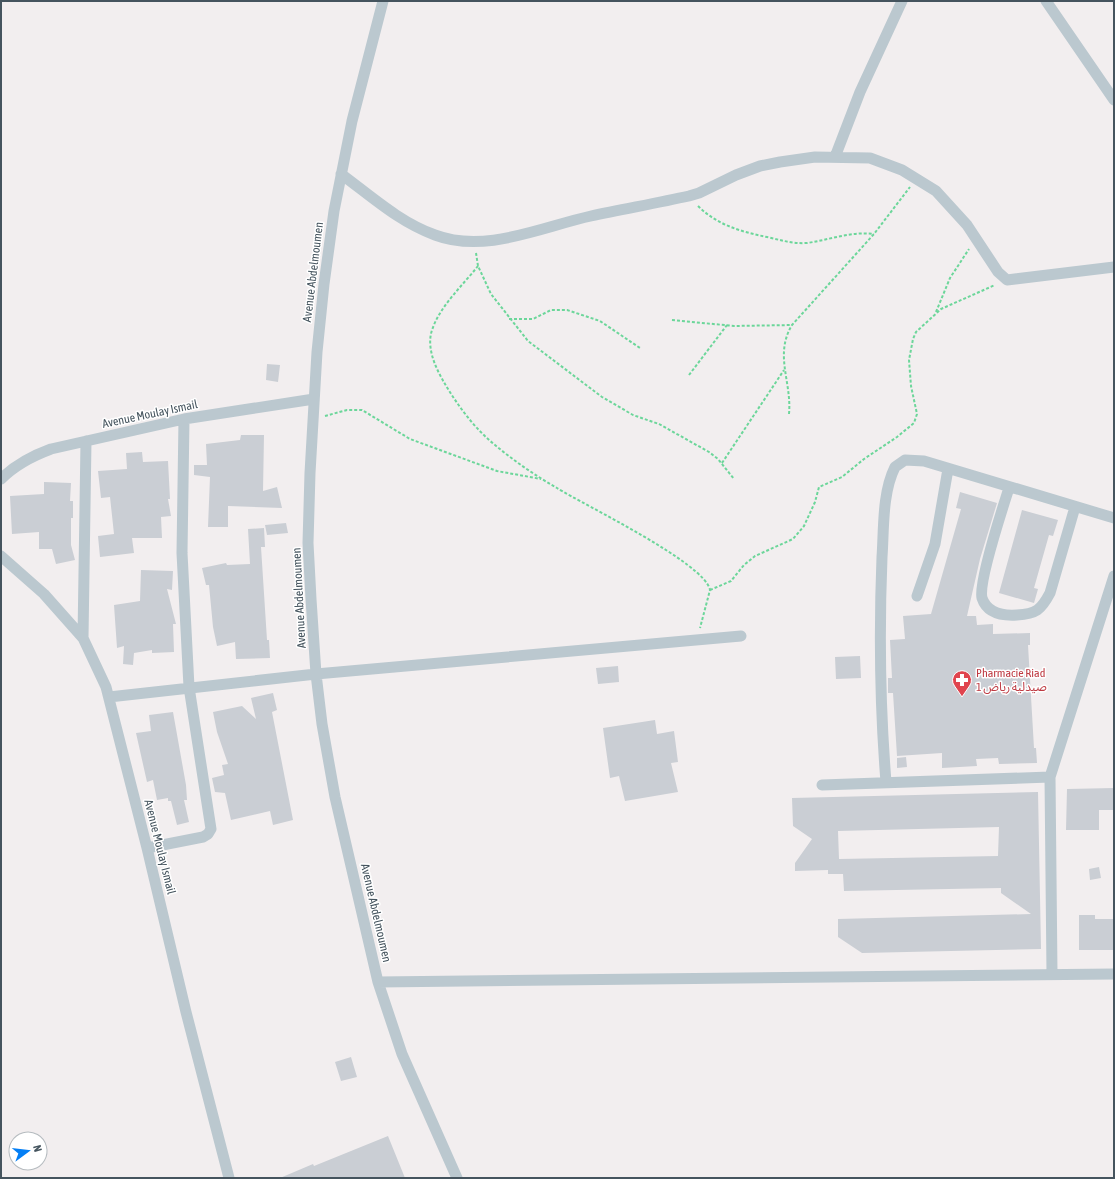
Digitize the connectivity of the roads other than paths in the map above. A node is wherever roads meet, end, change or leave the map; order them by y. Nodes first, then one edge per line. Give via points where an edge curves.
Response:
1 (383, 1) edge
2 (902, 1) edge
3 (1046, 1) edge
4 (1114, 100) edge
5 (835, 157) junction
6 (341, 174) junction
7 (1114, 267) edge
8 (314, 399) junction
9 (184, 419) junction
10 (86, 441) junction
11 (948, 469) junction
12 (1, 479) edge
13 (1009, 488) junction
14 (1075, 507) junction
15 (1114, 518) edge
16 (1, 556) edge
17 (1114, 576) edge
18 (917, 596) dead end
19 (741, 636) dead end
20 (82, 638) junction
21 (316, 674) junction
22 (189, 687) junction
23 (109, 698) junction
24 (1050, 777) junction
25 (886, 782) junction
26 (822, 785) dead end
27 (147, 848) junction
28 (1052, 974) junction
29 (1114, 974) edge
30 (378, 982) junction
31 (229, 1178) edge
32 (457, 1178) edge

1 - 6 street, Avenue Abdelmoumen
2 - 5 street via 860,92
3 - 4 street
5 - 6 street via 799,159 760,166 699,194 590,216 509,237 474,242 435,236 412,225
5 - 7 street via 870,158 885,163 936,191 977,238 998,272 1008,280
6 - 8 street, Avenue Abdelmoumen via 324,284
8 - 9 street, Avenue Moulay Ismail
8 - 21 street, Avenue Abdelmoumen via 308,543
9 - 10 street, Avenue Moulay Ismail
9 - 22 street via 182,552
10 - 12 street, Avenue Moulay Ismail via 32,456
10 - 20 street
11 - 13 street
11 - 18 street via 935,544
11 - 25 street via 924,461 902,461 892,473 887,497 881,600 881,693
13 - 14 street
13 - 14 street via 981,593 985,604 993,612 1010,616 1028,614 1037,612 1044,604 1050,594
14 - 15 street
16 - 20 street, Avenue Moulay Ismail via 44,594
17 - 24 street
19 - 21 street
20 - 23 street, Avenue Moulay Ismail via 95,661
21 - 22 street
21 - 30 street, Avenue Abdelmoumen via 335,797
22 - 23 street
22 - 27 street via 210,832 203,837
23 - 27 street, Avenue Moulay Ismail
24 - 25 street
24 - 28 street
25 - 26 street
27 - 31 street, Avenue Moulay Ismail
28 - 29 street
28 - 30 street
30 - 32 street, Avenue Abdelmoumen via 402,1054

